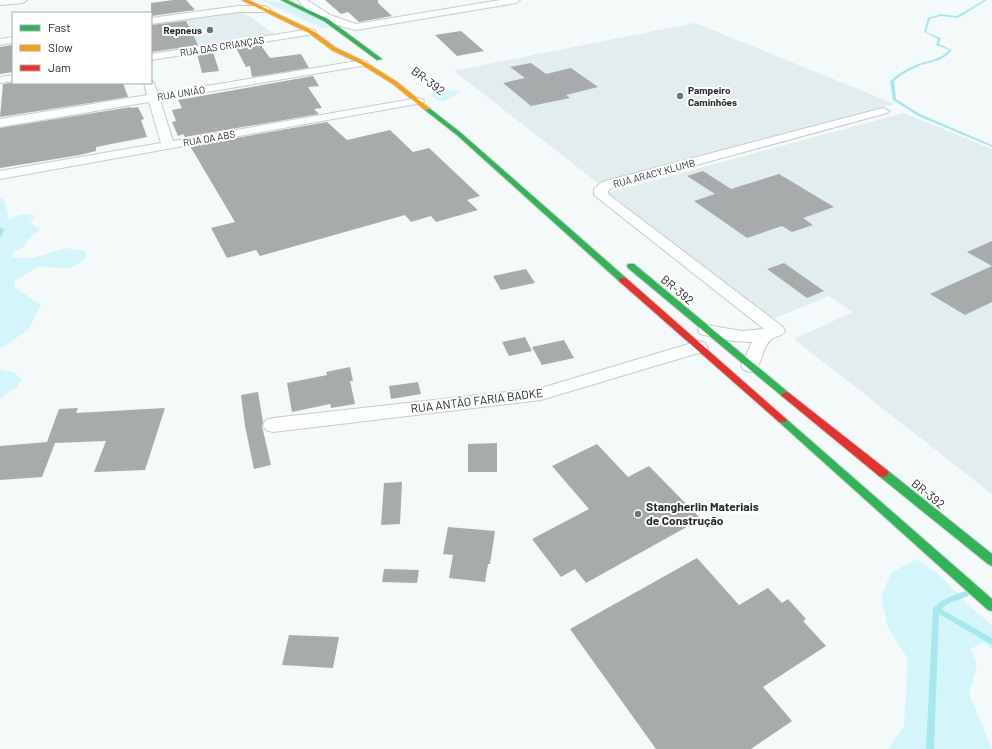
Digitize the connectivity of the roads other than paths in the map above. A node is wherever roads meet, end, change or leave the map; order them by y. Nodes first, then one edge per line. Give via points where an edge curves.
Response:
1 (23, 0) edge
2 (283, 0) edge
3 (302, 0) edge
4 (458, 0) edge
5 (516, 0) edge
6 (248, 1) edge
7 (0, 2) edge
8 (208, 4) dead end
9 (469, 8) junction
10 (238, 9) junction
11 (265, 9) junction
12 (219, 12) junction
13 (152, 21) edge
14 (336, 28) junction
15 (350, 30) junction
16 (308, 31) junction
17 (12, 40) edge
18 (0, 42) edge
19 (152, 57) edge
20 (363, 63) junction
21 (384, 63) dead end
22 (12, 78) edge
23 (0, 80) edge
24 (149, 84) edge
25 (153, 97) junction
26 (418, 101) junction
27 (883, 111) dead end
28 (0, 123) edge
29 (168, 145) junction
30 (0, 175) edge
31 (621, 258) dead end
32 (706, 330) junction
33 (770, 334) junction
34 (699, 347) junction
35 (750, 366) junction
36 (273, 425) dead end
37 (992, 561) edge
38 (992, 606) edge

1 - 7 street
2 - 14 highway via 326,20
3 - 15 street via 345,24
4 - 9 street
5 - 9 street
6 - 10 street
6 - 11 highway, BR-392
8 - 12 street
9 - 15 street
10 - 11 street
10 - 12 street
11 - 16 highway, BR-392
12 - 13 street
14 - 15 highway
14 - 16 highway, BR-392 via 324,32
15 - 21 highway
16 - 19 street, RUA DAS CRIANÇAS
16 - 20 highway, BR-392 via 334,49
17 - 18 street
20 - 25 street, RUA UNIÃO
20 - 26 highway, BR-392
22 - 23 street
24 - 25 street
25 - 28 street, RUA UNIÃO
25 - 29 street
26 - 29 street, RUA DA ABS
26 - 34 highway, BR-392 via 473,146
27 - 33 street, RUA ARACY KLUMB via 601,189 601,195
29 - 30 street, RUA DA ABS
31 - 32 highway, BR-392
32 - 33 street via 725,335
32 - 35 highway, BR-392
33 - 35 street via 756,349
34 - 36 street, RUA ANTÃO FARIA BADKE via 541,394
34 - 38 highway, BR-392
35 - 37 highway, BR-392

